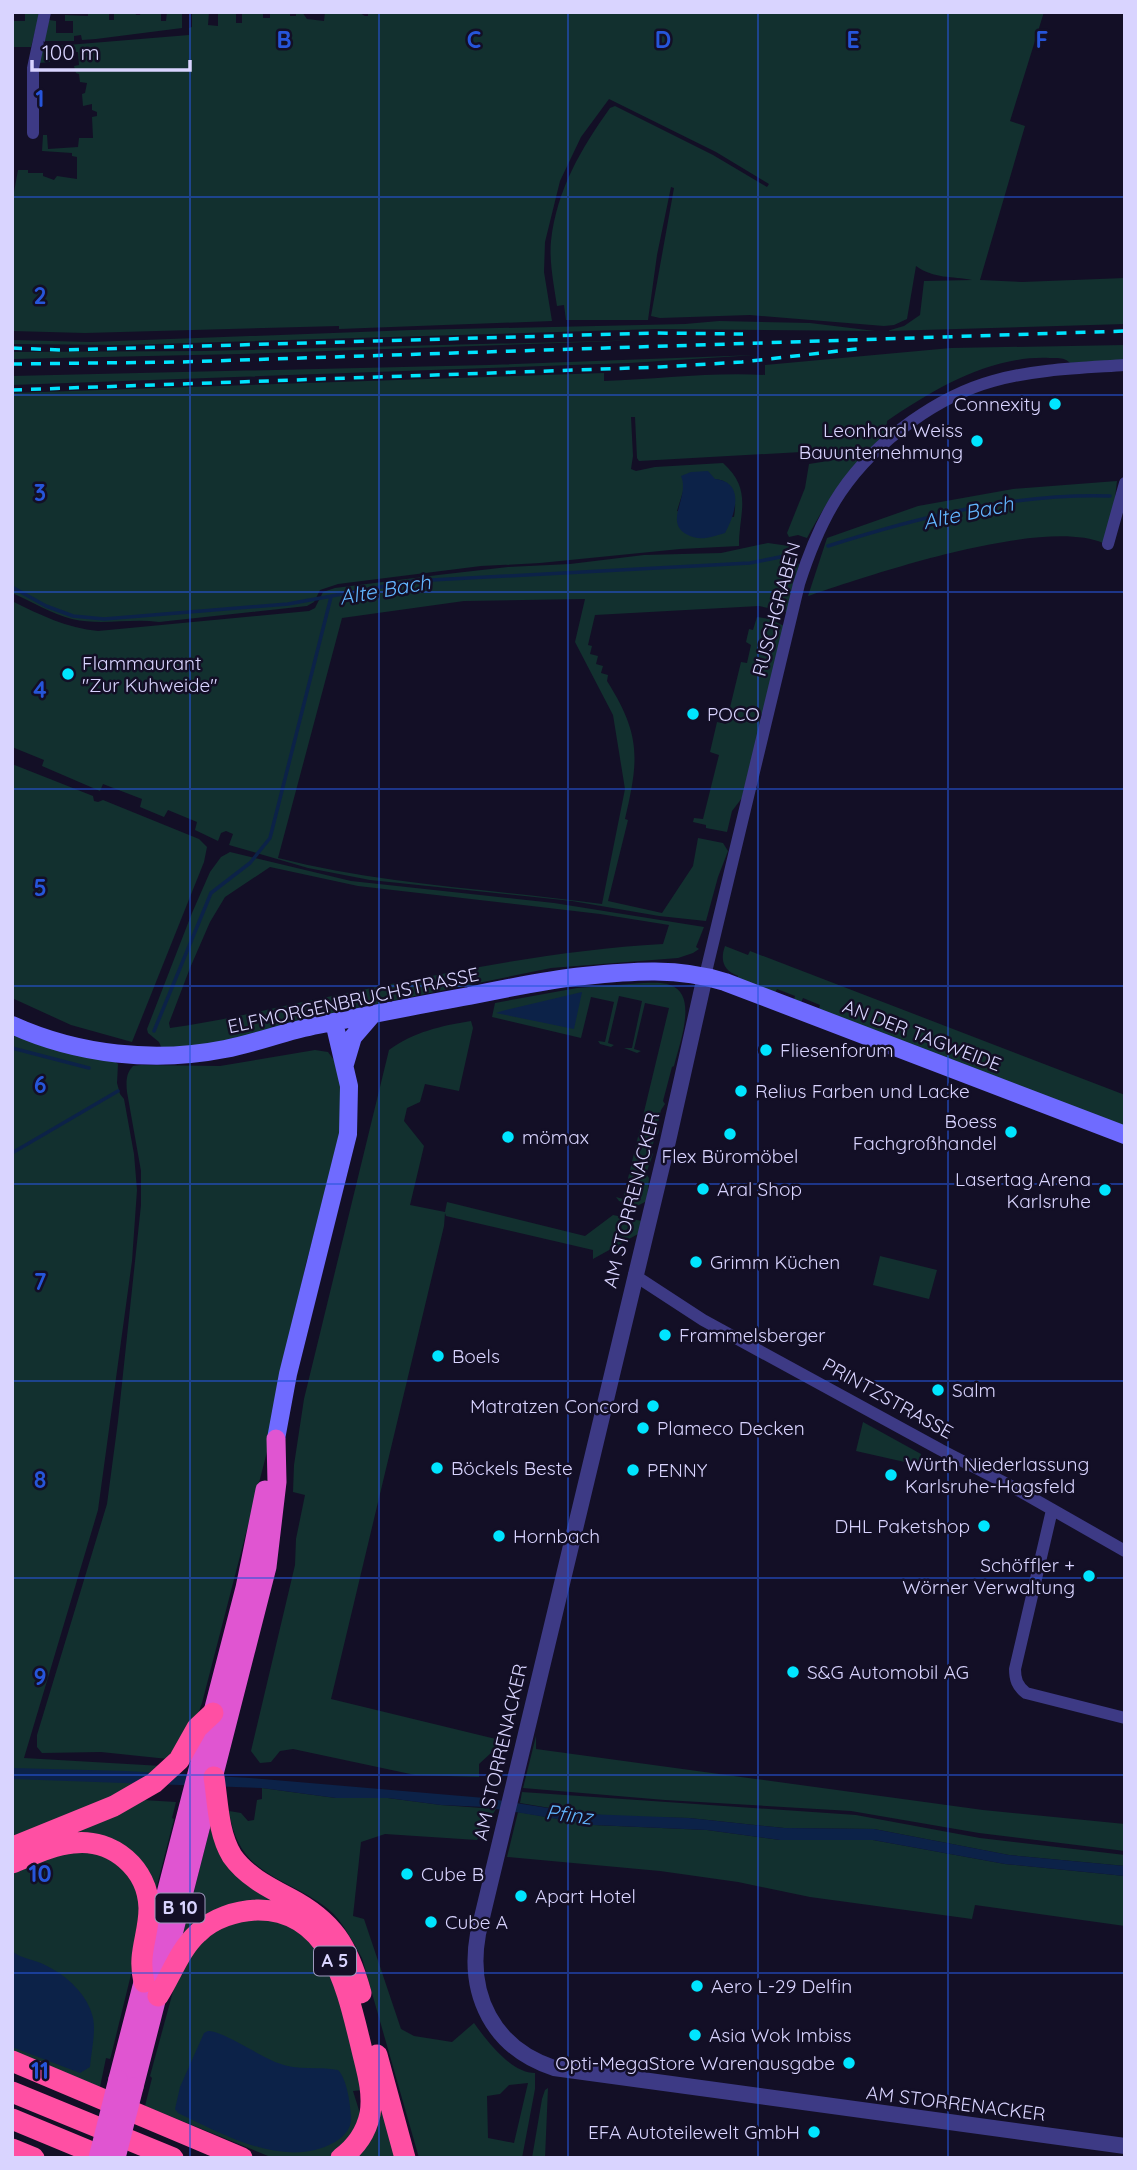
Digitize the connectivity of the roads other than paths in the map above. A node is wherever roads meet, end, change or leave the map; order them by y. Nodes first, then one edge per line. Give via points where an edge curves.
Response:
1 (45, 12) edge
2 (33, 134) dead end
3 (1125, 365) edge
4 (1125, 483) edge
5 (1108, 544) dead end
6 (705, 976) junction
7 (372, 1015) junction
8 (334, 1022) junction
9 (12, 1025) edge
10 (345, 1064) junction
11 (1125, 1135) edge
12 (634, 1275) junction
13 (276, 1439) junction
14 (1052, 1510) junction
15 (1125, 1550) edge
16 (213, 1713) joint
17 (1125, 1718) edge
18 (204, 1761) junction
19 (204, 1808) junction
20 (12, 1847) edge
21 (12, 1863) edge
22 (151, 1989) junction
23 (12, 2062) edge
24 (126, 2083) junction
25 (12, 2091) edge
26 (12, 2119) edge
27 (200, 2139) junction
28 (1125, 2146) edge
29 (98, 2158) edge
30 (106, 2158) edge
31 (116, 2158) edge
32 (173, 2158) edge
33 (242, 2158) edge
34 (257, 2158) edge
35 (341, 2158) edge
36 (405, 2158) edge

1 - 2 street via 33,68
3 - 6 street, RUSCHGRABEN via 1017,375 961,392 925,412 870,454 842,490 810,549 799,584
4 - 5 street
6 - 7 main road, ELFMORGENBRUCHSTRASSE via 665,972 568,978
6 - 11 main road, AN DER TAGWEIDE
6 - 12 street, AM STORRENACKER
7 - 8 main road, ELFMORGENBRUCHSTRASSE
7 - 10 main road via 356,1032
8 - 9 main road, ELFMORGENBRUCHSTRASSE via 229,1048 156,1056 79,1047
8 - 10 main road
10 - 13 main road via 350,1119 344,1157 288,1374
12 - 14 street, PRINTZSTRASSE via 704,1320
12 - 28 street, AM STORRENACKER via 478,1934 477,1987 492,2021 512,2044 536,2062 554,2068
13 - 16 highway
13 - 18 highway, B 10 via 273,1524 261,1592
14 - 15 street, PRINTZSTRASSE
14 - 17 street via 1014,1669 1017,1684 1026,1693
16 - 18 highway via 197,1728
18 - 19 highway
18 - 19 highway, B 10
18 - 20 highway via 166,1774 114,1806
19 - 22 highway, B 10
19 - 36 highway, A 5 via 238,1863 263,1884 321,1918 344,1946
21 - 22 highway via 80,1842 105,1846 131,1863 148,1901 140,1965
22 - 24 highway, B 10
22 - 35 highway, A 5 via 195,1935 234,1913 265,1910 285,1914 313,1931 331,1954 343,1981 370,2084 365,2131
23 - 27 highway
24 - 29 highway, B 10, bridge
24 - 31 highway, B 10, bridge
25 - 32 highway
26 - 30 highway
27 - 33 highway
27 - 34 highway

